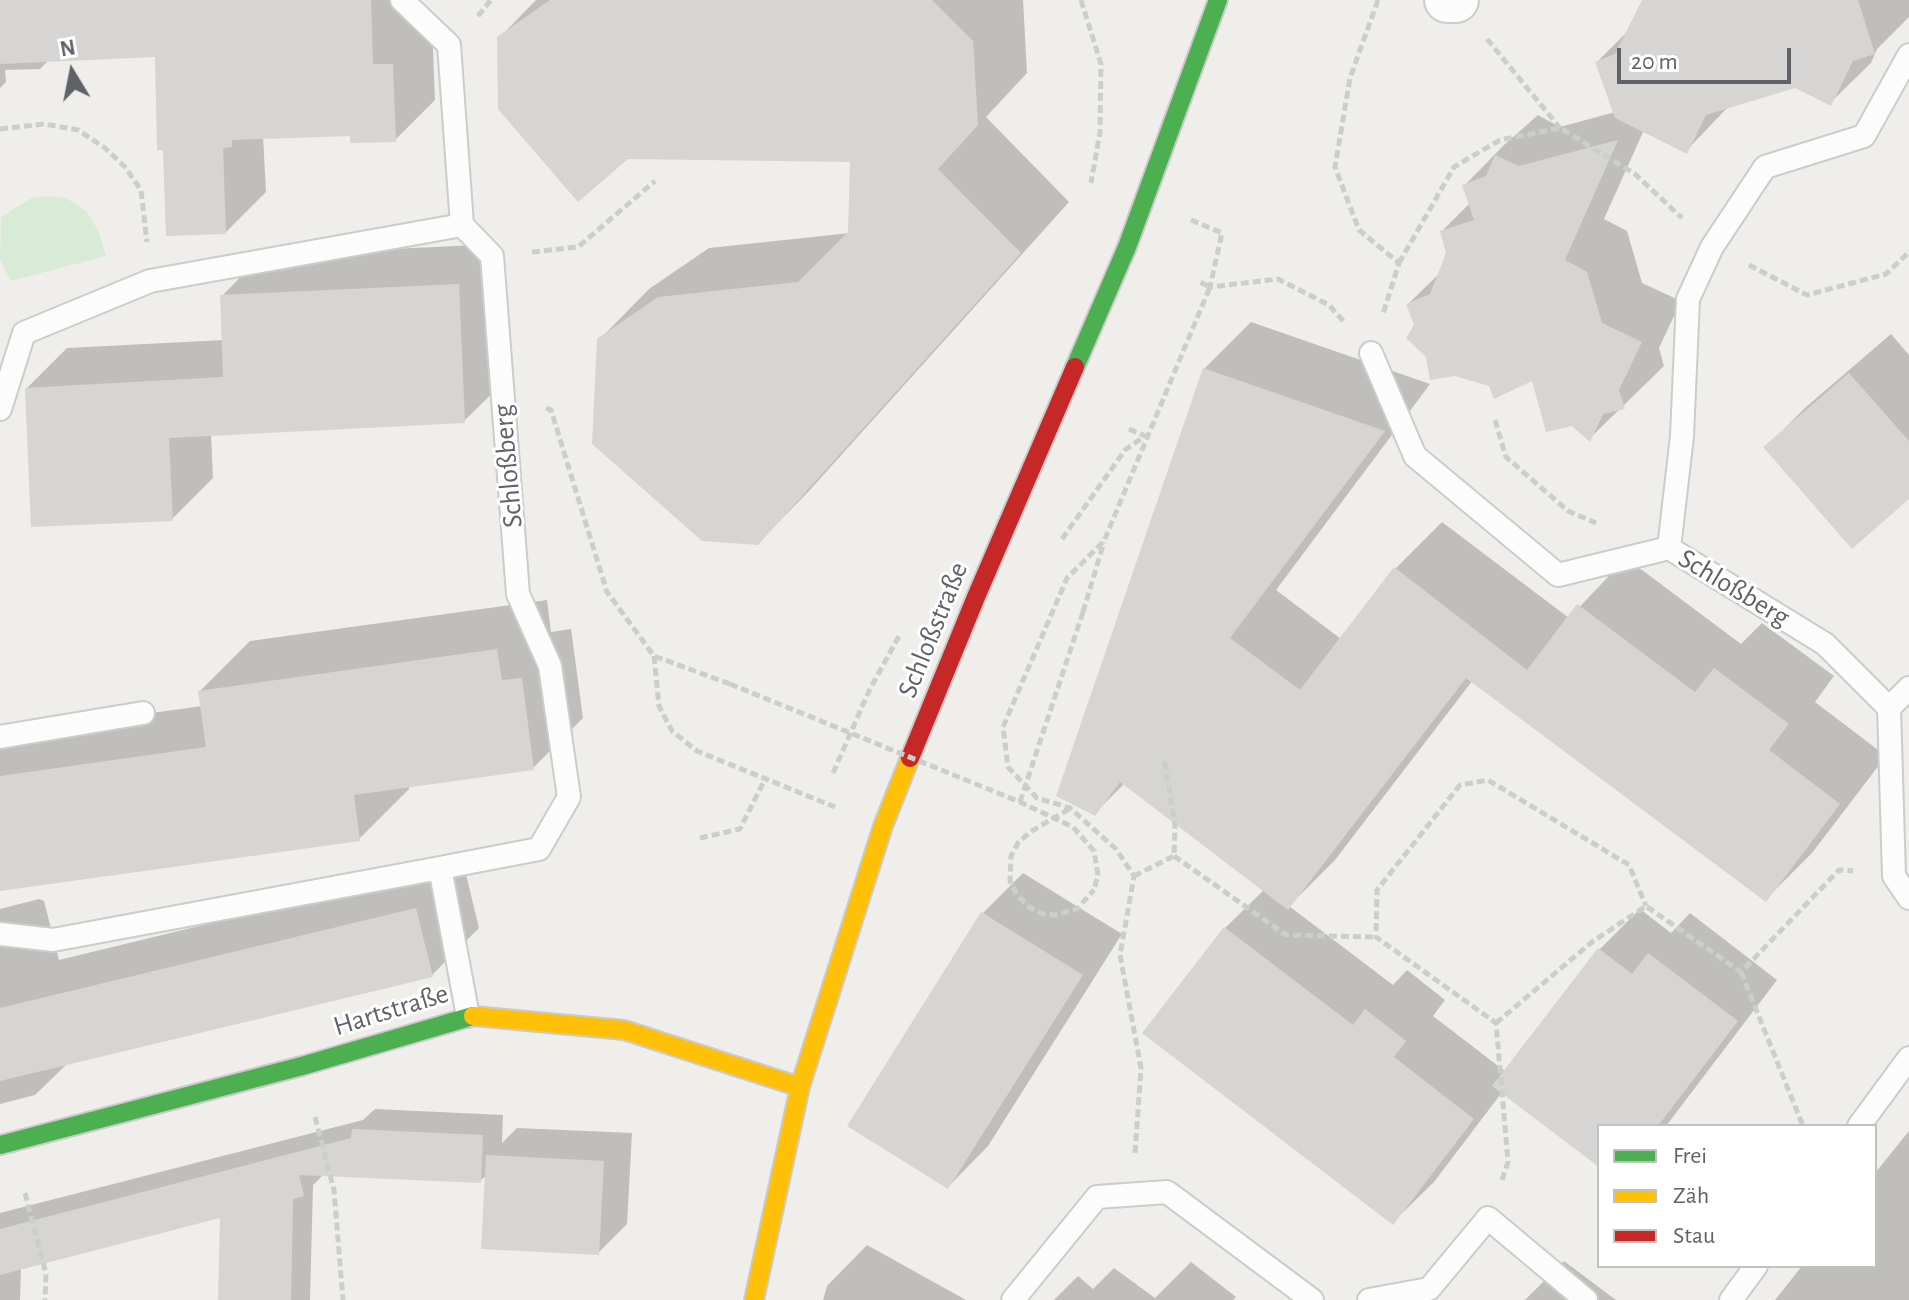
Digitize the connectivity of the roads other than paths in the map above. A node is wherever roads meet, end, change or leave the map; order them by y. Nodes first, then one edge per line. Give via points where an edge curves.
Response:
1 (402, 0) edge
2 (1218, 0) edge
3 (1447, 0) edge
4 (1456, 0) edge
5 (1909, 55) edge
6 (462, 225) junction
7 (1371, 353) road end
8 (0, 409) edge
9 (1669, 548) junction
10 (1909, 688) edge
11 (1889, 708) junction
12 (143, 713) dead end
13 (0, 737) edge
14 (440, 868) junction
15 (1909, 898) edge
16 (0, 934) edge
17 (468, 1016) junction
18 (1909, 1058) edge
19 (800, 1087) junction
20 (1860, 1124) edge
21 (6, 1143) edge
22 (1755, 1268) edge
23 (754, 1300) edge
24 (1013, 1300) edge
25 (1312, 1300) edge
26 (1369, 1300) edge
27 (1586, 1300) edge
28 (1731, 1300) edge

1 - 6 lane via 449,45
2 - 19 main road, Schloßstraße via 1145,202 883,826
3 - 4 street
5 - 9 lane via 1864,136 1765,167 1712,247 1688,299 1682,436
6 - 8 lane via 150,281 24,333
6 - 14 lane, Schloßberg via 492,256 518,594 550,666 569,797 539,849
7 - 9 lane, Schloßberg via 1415,456 1558,575
9 - 11 lane, Schloßberg via 1825,644
10 - 11 lane
11 - 15 lane via 1894,876
12 - 13 lane
14 - 16 lane, Schloßberg via 53,940
14 - 17 lane
17 - 19 main road, Hartstraße via 624,1030
17 - 21 main road, Hartstraße via 302,1066
18 - 20 lane
19 - 23 main road, Schloßstraße
22 - 28 lane
24 - 25 lane via 1097,1197 1167,1192
26 - 27 lane via 1429,1289 1488,1218

